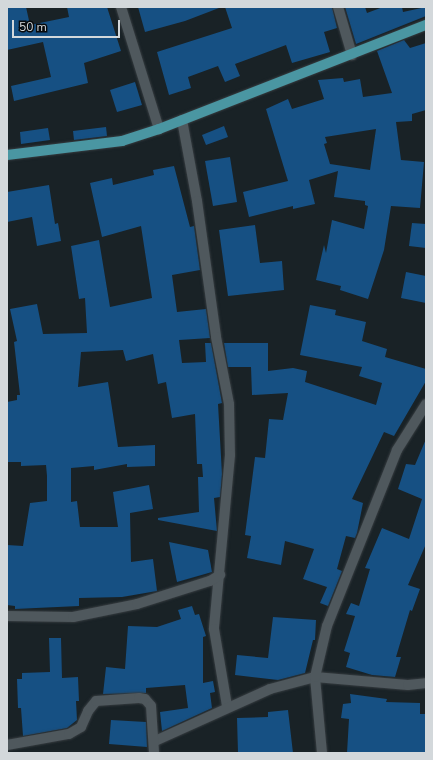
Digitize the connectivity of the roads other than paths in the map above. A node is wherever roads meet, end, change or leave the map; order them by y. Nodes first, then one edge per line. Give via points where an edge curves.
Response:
1 (121, 7) edge
2 (338, 7) edge
3 (426, 25) edge
4 (352, 55) junction
5 (182, 120) junction
6 (160, 129) junction
7 (7, 155) edge
8 (426, 404) edge
9 (220, 575) junction
10 (7, 616) edge
11 (315, 677) junction
12 (426, 683) edge
13 (227, 706) junction
14 (155, 741) junction
15 (7, 745) edge
16 (154, 753) edge
17 (322, 753) edge

1 - 6 street
2 - 4 street
3 - 4 main road
4 - 5 main road
5 - 6 main road
5 - 9 street via 229,404 230,455
6 - 7 main road via 122,141
8 - 11 street via 398,450 327,626
9 - 10 street via 210,581 137,604 73,617
9 - 13 street via 214,629
11 - 12 street via 408,685
11 - 13 street via 270,689
11 - 17 street
13 - 14 street via 197,724
14 - 15 street via 151,706 145,699 107,699 96,701 81,727 69,734
14 - 16 street

